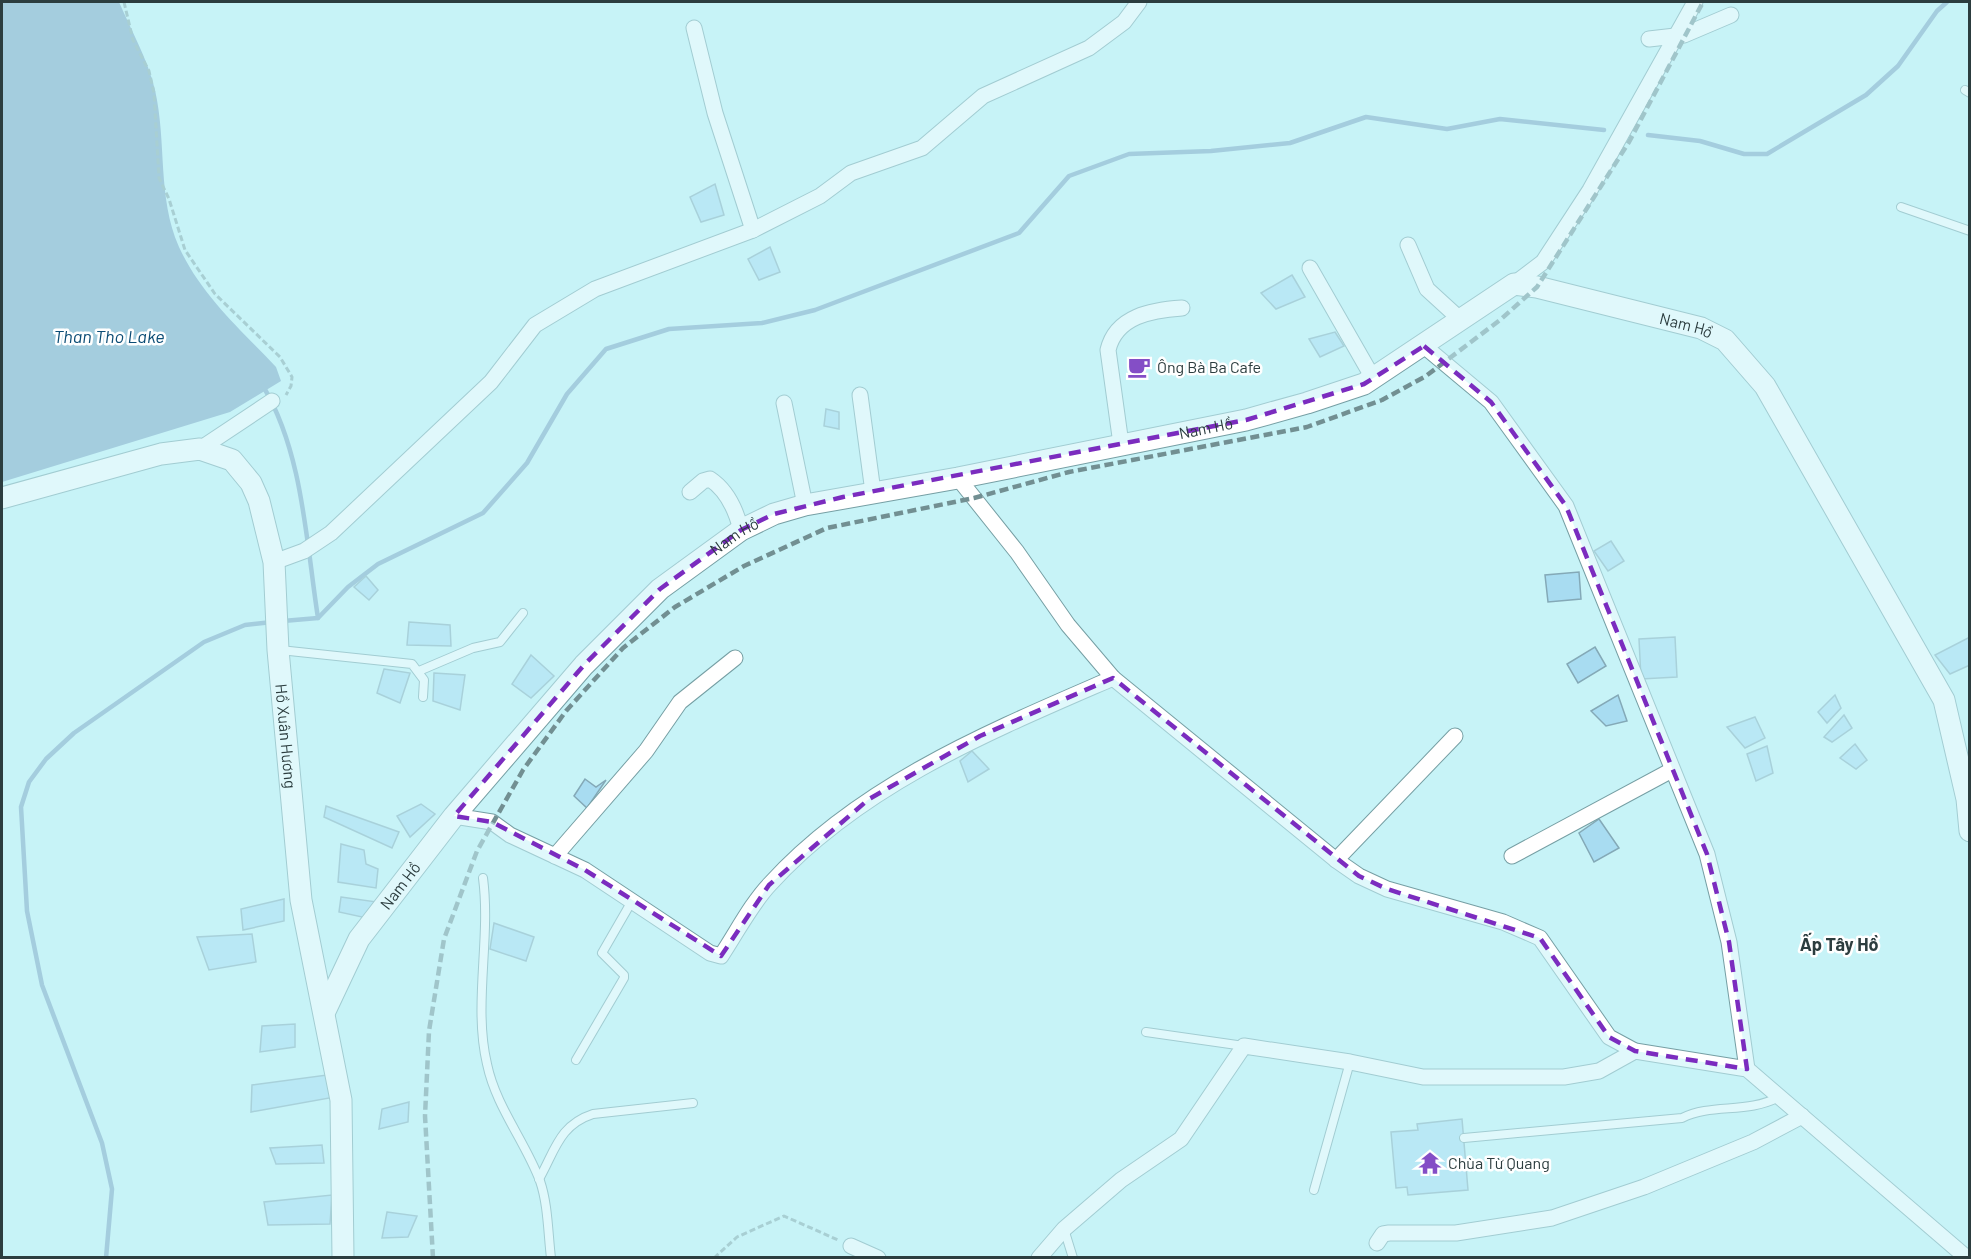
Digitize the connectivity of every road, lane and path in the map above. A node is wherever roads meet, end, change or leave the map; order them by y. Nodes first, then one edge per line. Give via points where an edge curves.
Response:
1 (124, 2) edge
2 (1139, 2) edge
3 (1695, 2) edge
4 (1731, 15) dead end
5 (694, 28) dead end
6 (1675, 36) junction
7 (1649, 39) dead end
8 (1901, 207) dead end
9 (753, 230) junction
10 (1970, 231) edge
11 (1408, 245) dead end
12 (1310, 268) dead end
13 (1514, 284) junction
14 (1182, 308) dead end
15 (1462, 321) junction
16 (1424, 346) junction
17 (1373, 378) junction
18 (291, 386) dead end
19 (860, 395) dead end
20 (272, 401) dead end
21 (784, 403) dead end
22 (1121, 444) junction
23 (200, 448) junction
24 (958, 478) junction
25 (690, 492) dead end
26 (873, 492) junction
27 (2, 498) edge
28 (805, 505) junction
29 (741, 530) junction
30 (275, 570) junction
31 (523, 613) dead end
32 (278, 643) junction
33 (735, 658) dead end
34 (418, 671) junction
35 (1113, 678) junction
36 (423, 697) dead end
37 (1455, 736) dead end
38 (1964, 765) edge
39 (1672, 770) junction
40 (454, 816) junction
41 (1970, 831) edge
42 (555, 856) junction
43 (1512, 856) dead end
44 (1336, 860) junction
45 (483, 878) dead end
46 (633, 900) junction
47 (325, 1011) junction
48 (1146, 1032) dead end
49 (1244, 1046) junction
50 (1635, 1051) junction
51 (576, 1060) dead end
52 (1350, 1062) junction
53 (1747, 1069) junction
54 (1779, 1097) junction
55 (693, 1103) dead end
56 (1802, 1116) junction
57 (1464, 1138) dead end
58 (539, 1179) junction
59 (1314, 1190) dead end
60 (1064, 1229) junction
61 (1377, 1243) dead end
62 (851, 1246) joint
63 (343, 1257) edge
64 (551, 1257) edge
65 (714, 1257) edge
66 (878, 1257) edge
67 (1039, 1257) edge
68 (1073, 1257) edge
69 (1967, 1257) edge

1 - 18 path via 154,93 159,178 185,250 215,294 280,357 292,377
2 - 9 street via 1124,22 1089,48 983,96 922,148 851,173 820,196
3 - 6 street
4 - 6 street
5 - 9 street via 715,113
6 - 7 street
6 - 13 street via 1590,190 1543,262
8 - 10 lane
9 - 30 street via 595,289 535,326 491,382 331,533
11 - 15 street via 1427,289
12 - 17 street
13 - 15 street, Nam Hồ
13 - 38 street, Nam Hồ via 1537,286 1701,328 1725,340 1765,386 1944,699
14 - 22 street via 1153,310 1134,318 1111,338 1108,350
15 - 16 street, Nam Hồ
16 - 17 street, Nam Hồ
16 - 39 street via 1491,402 1566,506
17 - 22 street, Nam Hồ via 1307,403 1246,420
19 - 26 street
20 - 23 street
21 - 28 street
22 - 24 street, Nam Hồ
23 - 27 street, Hồ Xuân Hương via 161,454
23 - 30 street, Hồ Xuân Hương via 232,460 252,483
24 - 26 street, Nam Hồ
24 - 35 street via 1068,625
25 - 29 street via 710,479 718,484 736,510
26 - 28 street, Nam Hồ
28 - 29 street, Nam Hồ
29 - 40 street, Nam Hồ via 660,589 584,665
30 - 32 street, Hồ Xuân Hương
31 - 34 lane via 500,642 473,648
32 - 34 lane via 412,664
32 - 47 street, Hồ Xuân Hương via 301,900
33 - 42 street via 680,702 646,751
34 - 36 lane via 424,680
35 - 44 street
35 - 46 street via 980,736 869,799 769,885 721,956 710,953
37 - 44 street
38 - 41 street, Nam Hồ
39 - 43 street
39 - 53 street via 1716,885 1729,942
40 - 42 street via 492,822
40 - 47 street, Nam Hồ via 359,939
42 - 46 street
44 - 50 street via 1387,889 1503,922 1540,938 1609,1037
45 - 58 lane via 486,906 482,1034 487,1066
46 - 51 lane via 602,953 624,978
47 - 63 street, Hồ Xuân Hương via 341,1100
48 - 49 lane
49 - 52 street
49 - 60 street via 1181,1139 1121,1180
50 - 52 street via 1599,1071 1564,1077 1423,1077
50 - 53 street
52 - 59 lane
53 - 54 street
54 - 56 street
54 - 57 lane via 1762,1105 1693,1112 1682,1118
55 - 58 lane via 579,1118 559,1139
56 - 61 street via 1753,1142 1644,1187 1552,1218 1456,1233 1389,1233 1383,1234
56 - 69 street
58 - 64 lane
60 - 67 street
60 - 68 lane
62 - 65 path via 784,1216 737,1237
62 - 66 street

